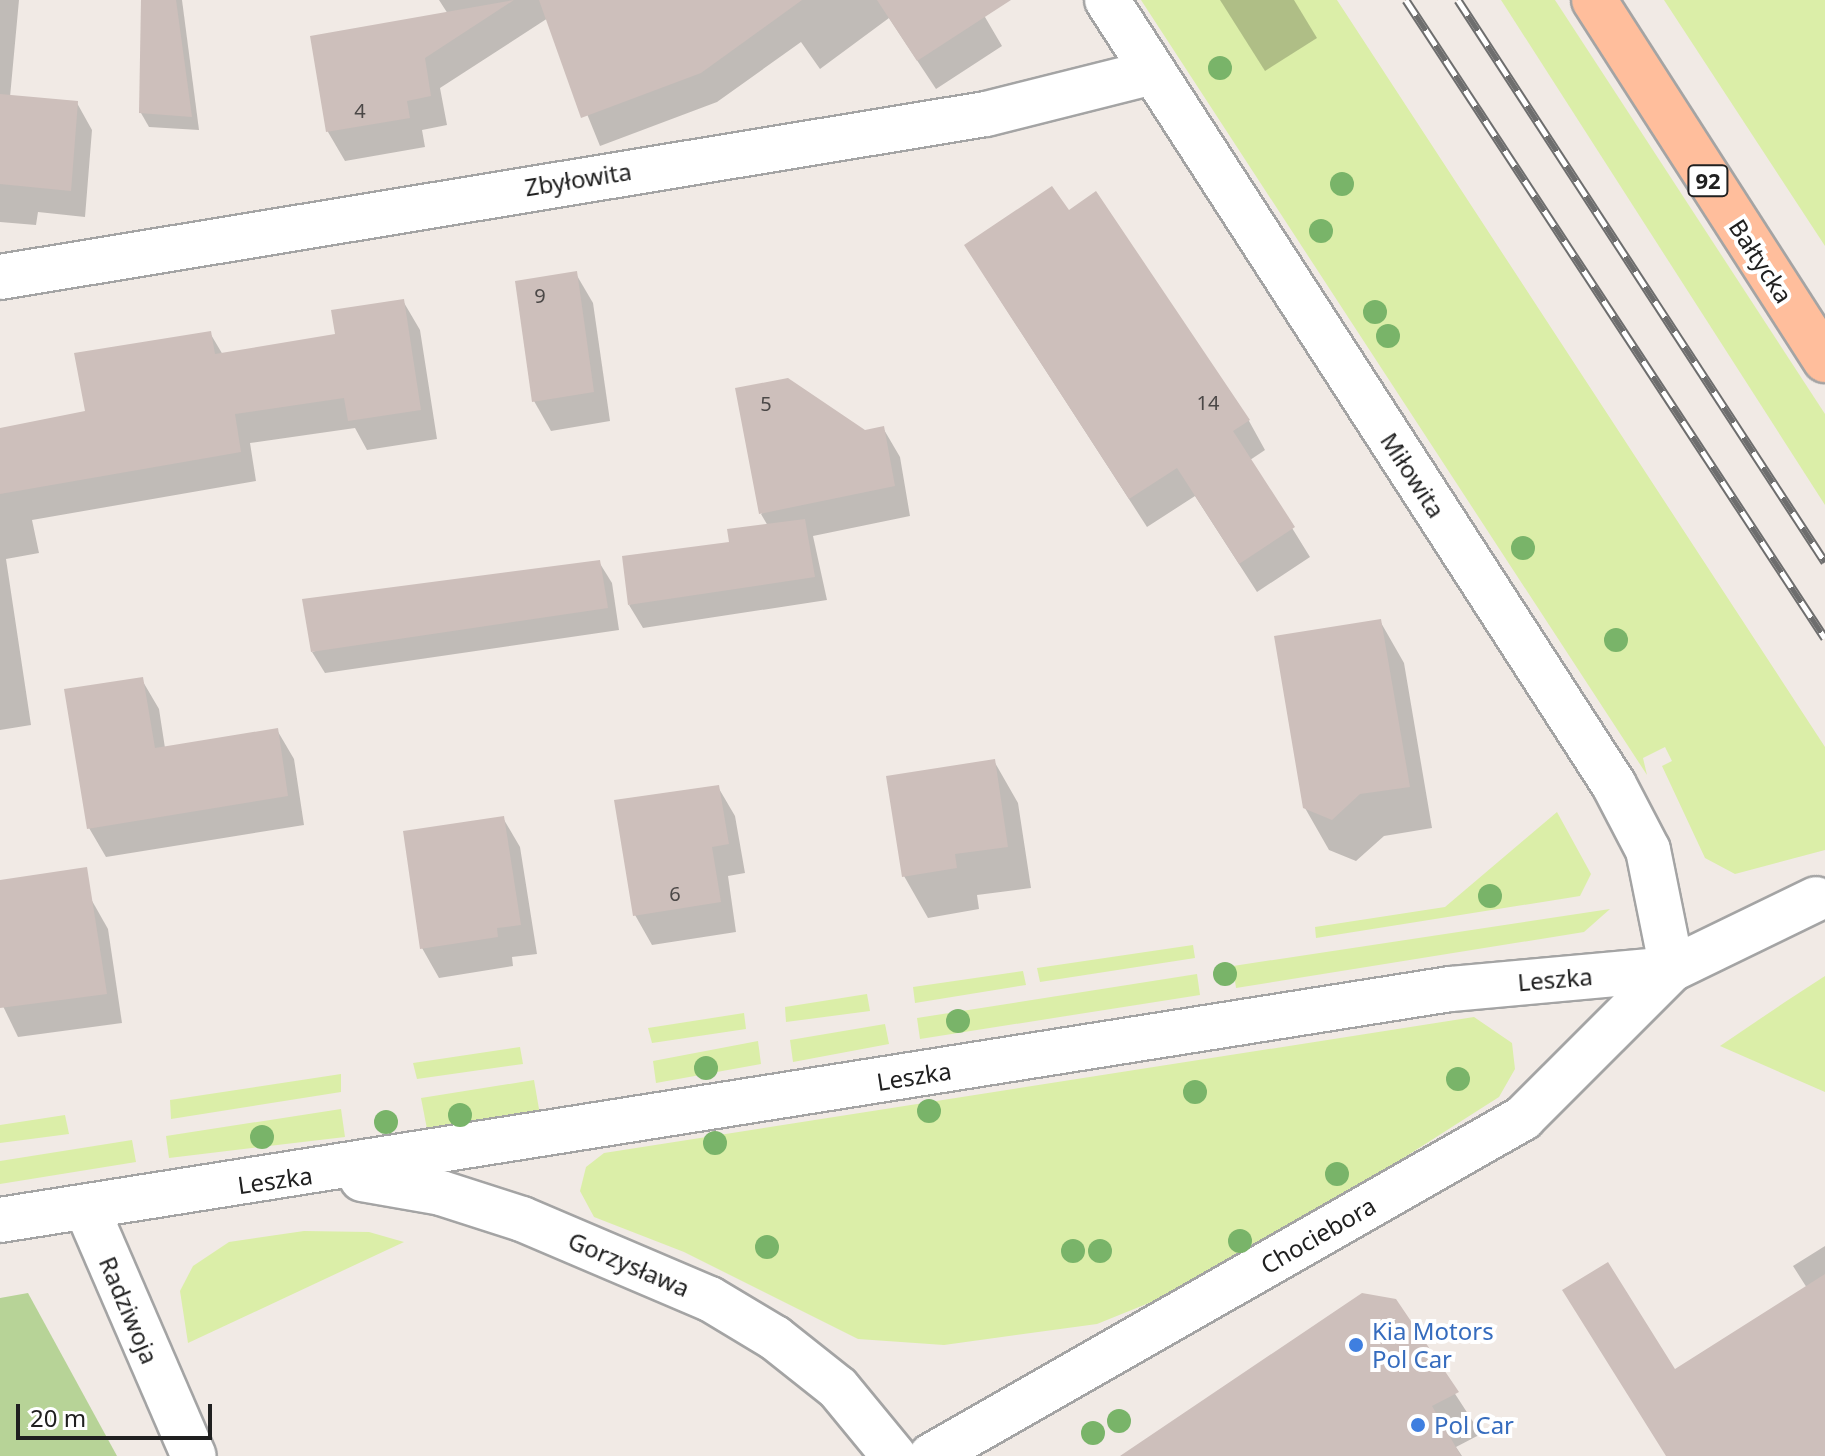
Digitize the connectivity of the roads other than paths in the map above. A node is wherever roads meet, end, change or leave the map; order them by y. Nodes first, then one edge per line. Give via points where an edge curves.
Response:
1 (1107, 0) edge
2 (1594, 0) edge
3 (1153, 72) junction
4 (0, 277) edge
5 (1825, 360) edge
6 (1816, 899) dead end
7 (1672, 969) junction
8 (312, 1175) junction
9 (86, 1207) junction
10 (0, 1220) edge
11 (194, 1456) edge
12 (894, 1456) edge
13 (931, 1456) edge

1 - 3 street, Miłowita
2 - 5 main road, Bałtycka / 92
3 - 4 street, Zbyłowita via 986,114
3 - 7 street, Miłowita via 1614,785 1648,850
6 - 7 street, Leszka
7 - 8 street, Leszka via 1451,989
7 - 13 street, Chociebora via 1523,1118
8 - 9 street, Leszka
8 - 12 street, Gorzysława via 441,1193 622,1258 710,1299 775,1338 838,1388
9 - 10 street, Leszka
9 - 11 street, Radziwoja

